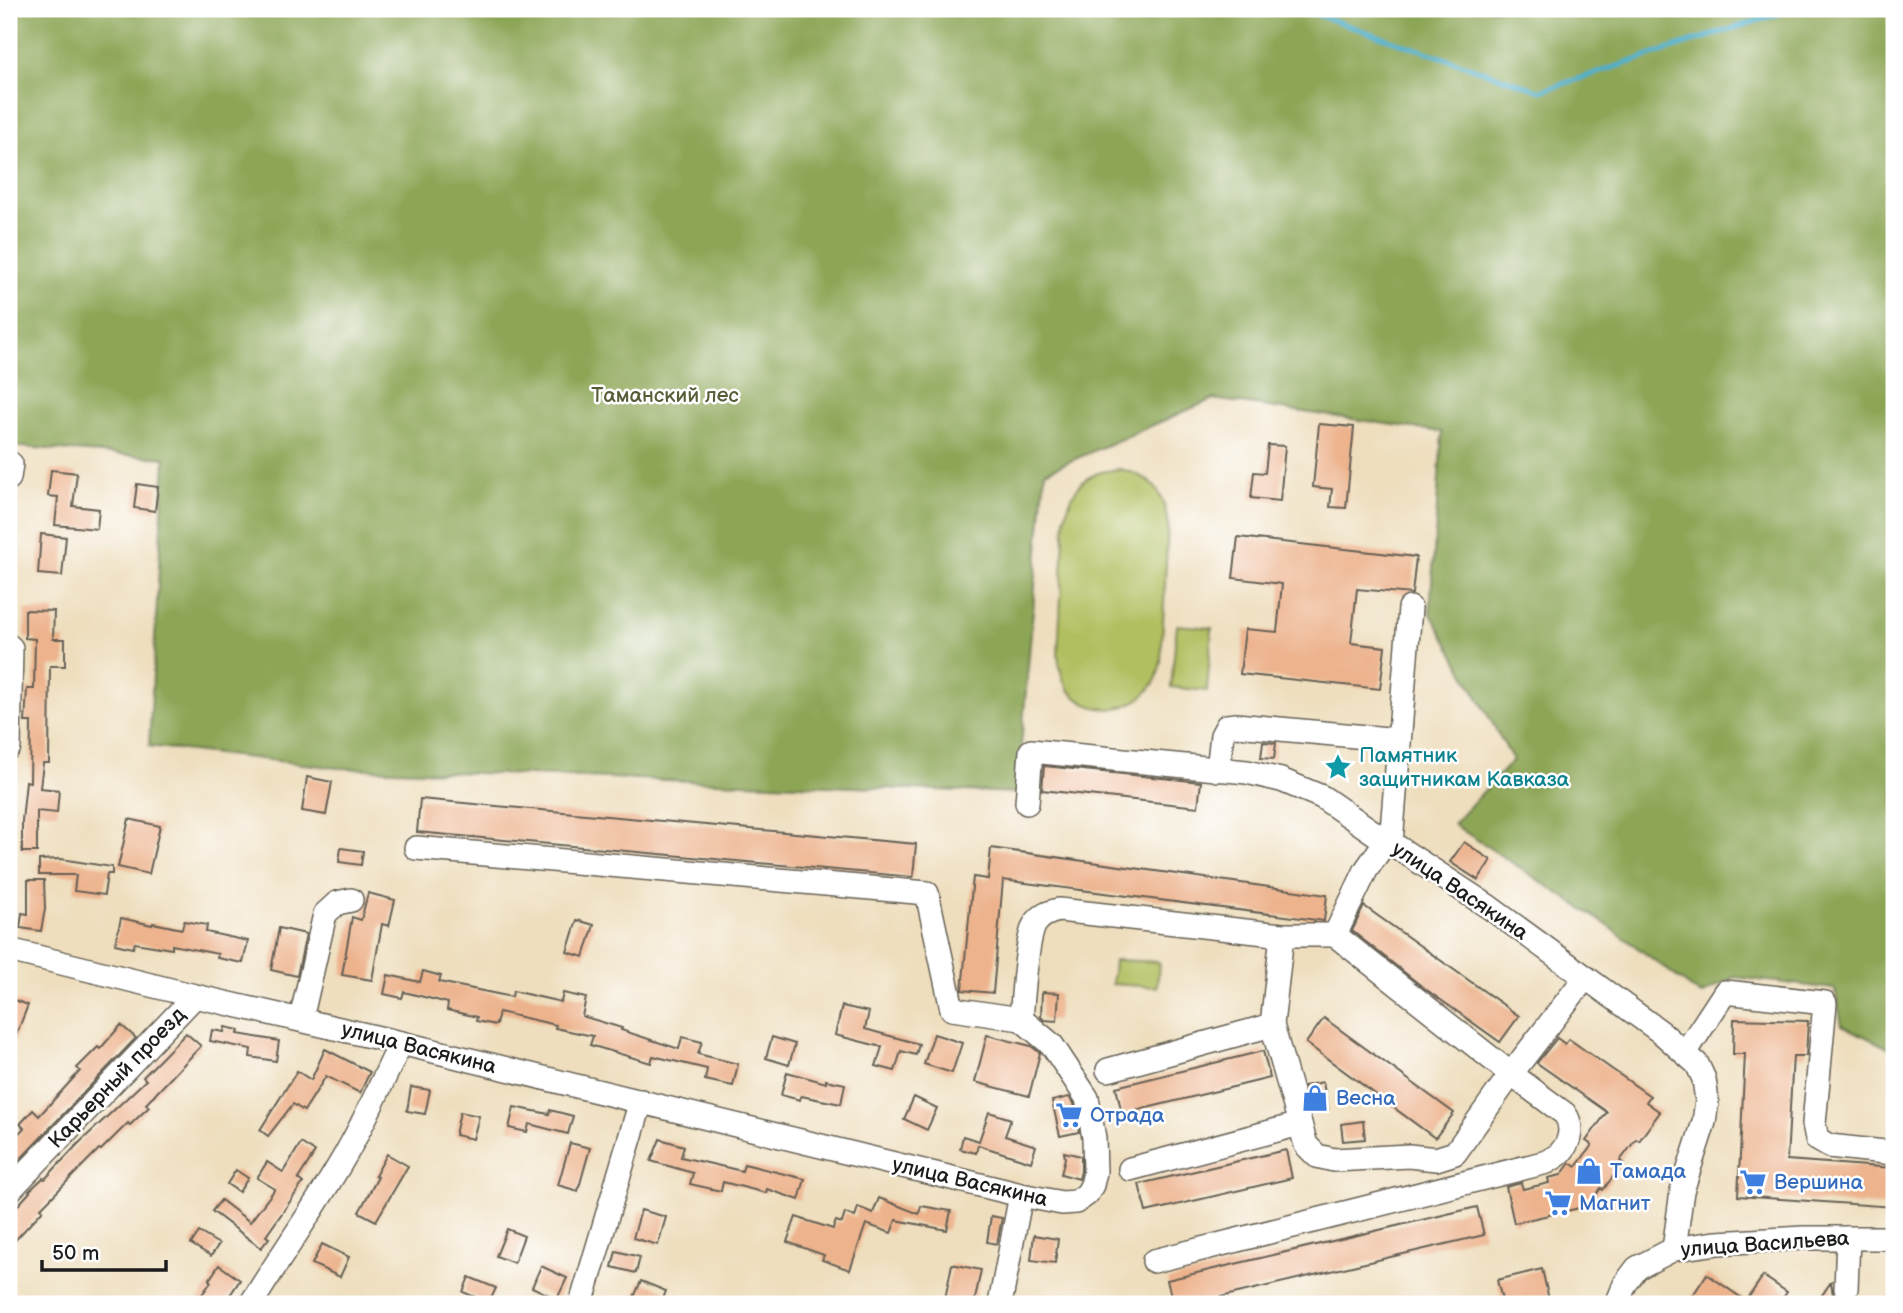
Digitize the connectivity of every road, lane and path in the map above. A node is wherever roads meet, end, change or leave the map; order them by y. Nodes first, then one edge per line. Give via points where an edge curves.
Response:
1 (1410, 608) dead end
2 (9, 646) edge
3 (9, 700) edge
4 (1399, 740) junction
5 (9, 747) edge
6 (1218, 770) junction
7 (1027, 803) dead end
8 (1389, 842) junction
9 (416, 848) dead end
10 (351, 900) dead end
11 (1282, 935) junction
12 (1335, 935) junction
13 (9, 950) edge
14 (1585, 978) junction
15 (195, 996) junction
16 (301, 1019) junction
17 (1020, 1019) junction
18 (1272, 1025) junction
19 (401, 1043) junction
20 (1685, 1053) junction
21 (1108, 1070) dead end
22 (1511, 1074) junction
23 (641, 1101) junction
24 (1300, 1124) junction
25 (1455, 1153) junction
26 (1894, 1153) edge
27 (1130, 1169) dead end
28 (1459, 1184) junction
29 (9, 1191) edge
30 (1021, 1195) junction
31 (1848, 1238) junction
32 (1894, 1238) edge
33 (1674, 1249) junction
34 (1154, 1261) dead end
35 (1846, 1289) dead end
36 (1617, 1302) edge
37 (251, 1304) edge
38 (581, 1304) edge
39 (1000, 1304) edge

1 - 4 street
2 - 3 street
3 - 5 street
4 - 6 street via 1227,726
4 - 8 street
6 - 7 street via 1031,751
6 - 8 street via 1269,777 1322,797
8 - 12 street, улица Васякина via 1366,870
8 - 14 street, улица Васякина via 1489,907
9 - 17 street via 927,893 952,1009
10 - 16 street via 337,903 325,914
11 - 12 street
11 - 17 street via 1059,910 1046,913 1030,936
11 - 18 street
12 - 22 street
13 - 15 street, улица Васякина
14 - 20 street, улица Васякина
14 - 22 street
15 - 16 street, улица Васякина
15 - 29 street, Карьерный проезд
16 - 19 street, улица Васякина
17 - 30 street, улица Васякина via 1052,1045 1087,1098 1095,1172 1087,1194 1076,1202
18 - 21 street
18 - 24 street
19 - 23 street, улица Васякина
19 - 37 street via 345,1156
20 - 26 street via 1725,992 1825,1003 1814,1124 1817,1139 1829,1146
20 - 33 street, улица Васякина via 1704,1079 1707,1101 1682,1191
22 - 25 street
22 - 28 street via 1565,1114 1571,1133 1561,1153 1547,1162
23 - 30 street, улица Васякина
23 - 38 street
24 - 25 street via 1306,1145 1317,1156 1334,1160 1436,1159
24 - 27 street
25 - 28 street
28 - 34 street
30 - 39 street
31 - 32 street, улица Васильева
31 - 33 street, улица Васильева
31 - 35 street
33 - 36 street, улица Васильева via 1637,1268

